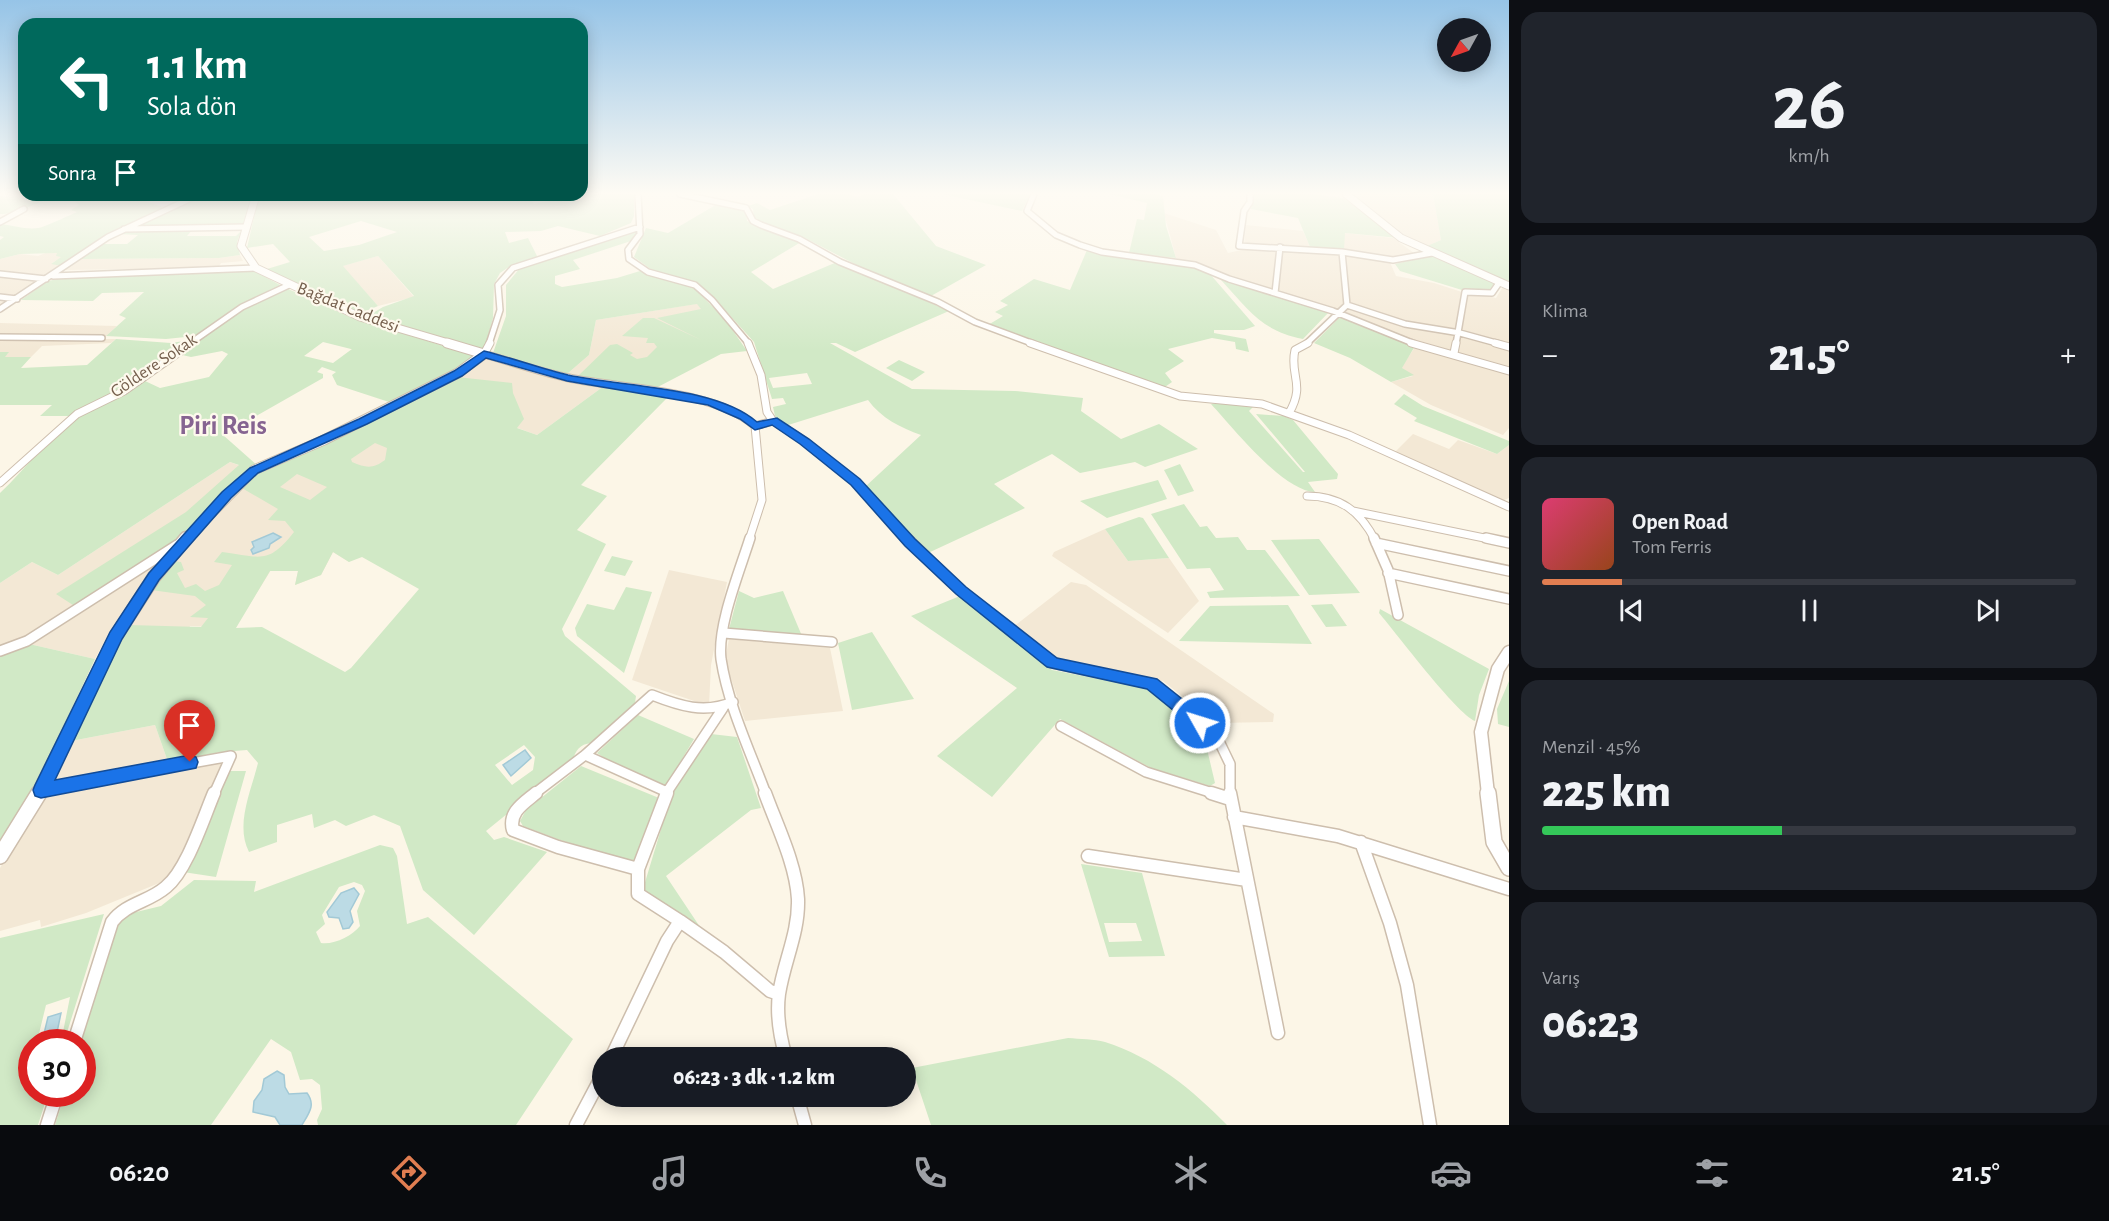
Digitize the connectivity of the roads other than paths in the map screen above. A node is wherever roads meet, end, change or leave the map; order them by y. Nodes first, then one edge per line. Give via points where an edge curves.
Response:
1 (96, 246) edge
2 (242, 246) edge
3 (578, 246) edge
4 (631, 246) edge
5 (813, 246) edge
6 (1084, 246) edge
7 (1243, 246) edge
8 (1419, 246) edge
9 (1280, 247) junction
10 (1342, 252) junction
11 (1432, 253) junction
12 (256, 268) junction
13 (0, 274) edge
14 (49, 278) junction
15 (1499, 283) junction
16 (289, 285) junction
17 (1509, 286) edge
18 (1275, 293) junction
19 (0, 297) edge
20 (17, 299) junction
21 (1347, 305) junction
22 (0, 309) edge
23 (1337, 313) junction
24 (1460, 333) junction
25 (0, 337) edge
26 (102, 338) dead end
27 (1509, 347) edge
28 (1454, 353) junction
29 (484, 354) junction
30 (1509, 371) edge
31 (1289, 413) junction
32 (773, 421) junction
33 (755, 426) junction
34 (0, 483) edge
35 (1307, 495) dead end
36 (1509, 507) edge
37 (1352, 511) junction
38 (186, 539) junction
39 (1376, 543) junction
40 (1509, 543) edge
41 (1509, 571) edge
42 (1388, 573) junction
43 (1509, 599) edge
44 (1398, 615) dead end
45 (724, 633) junction
46 (832, 642) dead end
47 (0, 651) edge
48 (1509, 652) edge
49 (733, 702) junction
50 (723, 708) junction
51 (1061, 726) dead end
52 (585, 755) junction
53 (41, 790) junction
54 (667, 792) junction
55 (1230, 798) junction
56 (1234, 817) junction
57 (1361, 842) junction
58 (0, 856) edge
59 (1088, 856) dead end
60 (1509, 868) edge
61 (638, 869) junction
62 (1247, 880) junction
63 (1509, 889) edge
64 (680, 921) junction
65 (779, 994) junction
66 (78, 1029) edge
67 (1278, 1033) dead end
68 (616, 1047) edge
69 (783, 1047) edge
70 (592, 1095) edge
71 (53, 1107) edge
72 (800, 1107) edge
73 (47, 1125) edge
74 (576, 1125) edge
75 (805, 1125) edge
76 (1430, 1125) edge

1 - 14 street
2 - 12 street
3 - 29 street via 513,267 498,285 500,310
4 - 32 street via 629,259 648,272 695,285 748,343
5 - 31 street via 975,322 1075,360 1179,396 1262,404
6 - 18 street via 1181,261
7 - 9 street
8 - 11 street
9 - 10 street
9 - 18 street
10 - 11 street via 1393,260
10 - 21 street
11 - 15 street
12 - 14 street
12 - 16 street, Bağdat Caddesi
13 - 14 street
14 - 20 street
15 - 17 street
15 - 24 street via 1492,293 1465,292 1460,301
16 - 29 street, Bağdat Caddesi via 360,317
16 - 34 street, Göldere Sokak via 242,307 124,391 76,414
18 - 23 street
19 - 20 street
20 - 22 street
21 - 23 street
21 - 24 street via 1405,324
23 - 28 street via 1419,346
23 - 31 street via 1293,354 1299,387
24 - 27 street
24 - 28 street
25 - 26 street
28 - 30 street
29 - 33 street via 567,378 711,402 744,416
29 - 38 street via 458,373 363,422 254,470
31 - 36 street via 1350,435
32 - 33 street
32 - 55 street via 805,441 855,482 961,591 1053,663 1151,684 1217,736 1230,764
33 - 45 street via 762,500
35 - 37 street via 1326,497
37 - 39 street
37 - 40 street
38 - 47 street via 27,641
38 - 53 street via 154,577 116,636
39 - 41 street
39 - 42 street
42 - 43 street
42 - 44 street via 1397,595
45 - 46 street
45 - 49 street via 723,672
48 - 60 street via 1498,669 1481,732 1494,842
49 - 50 street
49 - 65 street via 777,822 798,898 795,939
50 - 52 street via 712,711 680,706 652,695
50 - 54 street
51 - 55 street via 1146,772
52 - 54 street
52 - 61 street via 517,808 511,822 513,830
53 - 58 street
53 - 66 street via 231,756 178,873 167,887 118,913 112,922
54 - 61 street
55 - 56 street
56 - 57 street
56 - 62 street
57 - 63 street
57 - 76 street via 1404,972
59 - 62 street
61 - 64 street via 638,894
62 - 67 street
64 - 65 street
64 - 68 street
65 - 69 street via 778,1028
70 - 74 street
71 - 73 street
72 - 75 street

